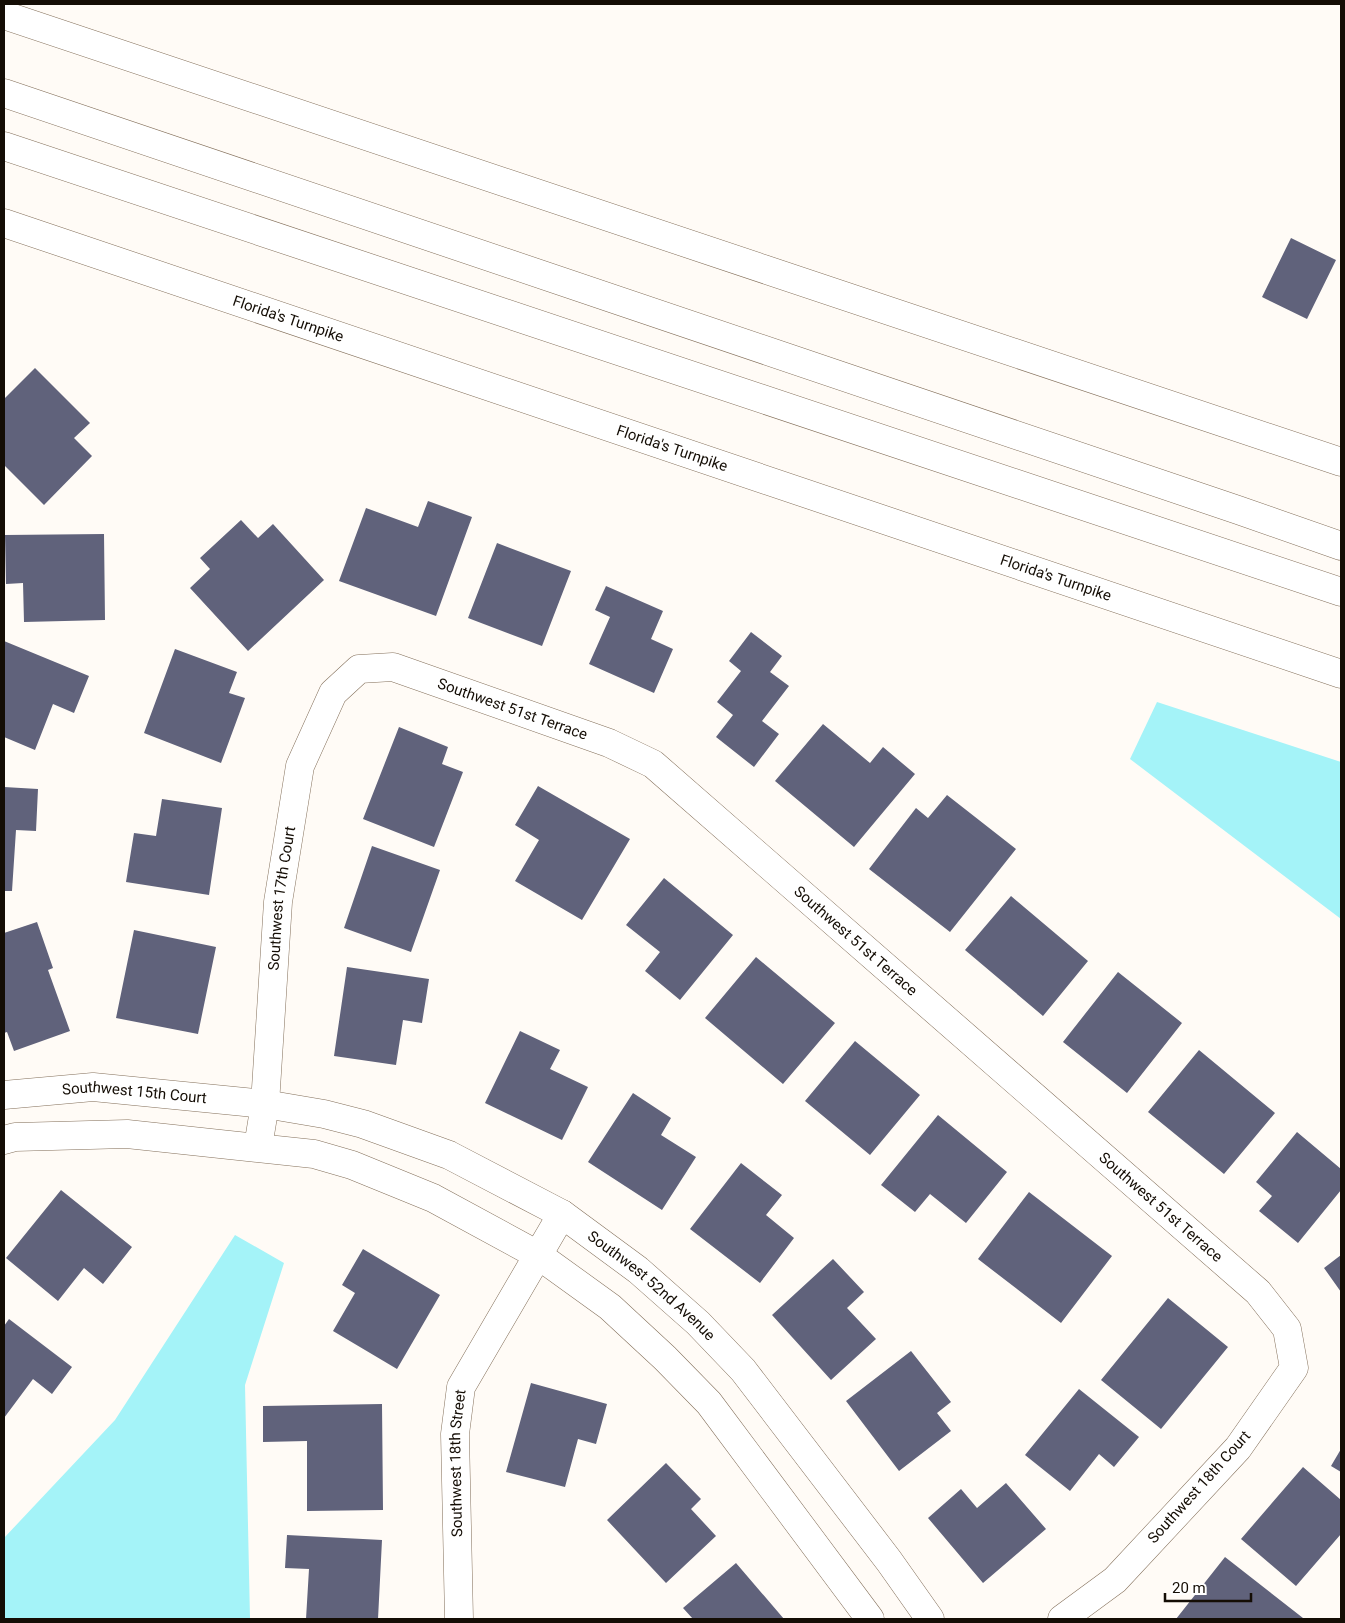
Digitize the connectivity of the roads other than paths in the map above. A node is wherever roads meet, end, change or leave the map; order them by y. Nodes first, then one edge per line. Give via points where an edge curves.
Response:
1 (4, 15) edge
2 (4, 93) edge
3 (4, 146) edge
4 (4, 223) edge
5 (1341, 462) edge
6 (1341, 546) edge
7 (1341, 592) edge
8 (359, 669) joint
9 (1341, 674) edge
10 (4, 1095) edge
11 (264, 1104) junction
12 (4, 1140) edge
13 (258, 1148) junction
14 (562, 1214) junction
15 (538, 1255) junction
16 (1287, 1329) joint
17 (459, 1619) edge
18 (870, 1619) edge
19 (930, 1619) edge
20 (1062, 1619) edge

1 - 5 main road
2 - 6 main road
3 - 7 main road
4 - 9 main road, Florida's Turnpike
8 - 11 main road, Southwest 17th Court via 333,693 300,766 278,902
8 - 16 main road, Southwest 51st Terrace via 393,667 609,743 653,764 1258,1292
10 - 11 main road, Southwest 15th Court via 93,1087
11 - 13 main road, Southwest 17th Court
11 - 14 main road, Southwest 52nd Avenue via 362,1124 449,1155
12 - 13 main road via 127,1134
13 - 15 main road via 314,1154 352,1165 433,1198
14 - 15 main road, Southwest 18th Street
14 - 19 main road, Southwest 52nd Avenue via 638,1270 698,1323 743,1370
15 - 17 main road, Southwest 18th Street via 461,1387 455,1434
15 - 18 main road via 610,1307 708,1403
16 - 20 main road, Southwest 18th Court via 1294,1368 1238,1448 1115,1580

